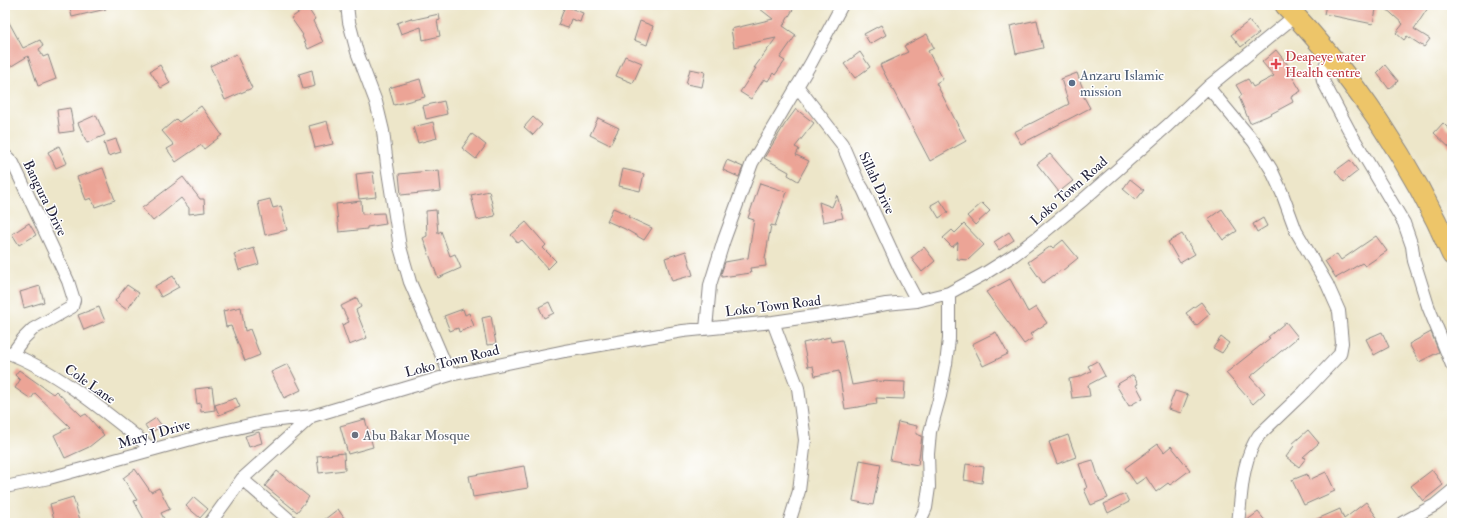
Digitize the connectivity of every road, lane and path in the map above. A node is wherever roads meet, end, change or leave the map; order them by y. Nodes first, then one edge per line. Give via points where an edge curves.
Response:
1 (347, 5) edge
2 (842, 5) edge
3 (1293, 9) edge
4 (1330, 54) junction
5 (797, 86) junction
6 (1208, 87) junction
7 (5, 157) edge
8 (1452, 230) edge
9 (1452, 255) edge
10 (949, 293) junction
11 (917, 301) junction
12 (773, 322) junction
13 (706, 330) junction
14 (9, 352) edge
15 (1452, 365) edge
16 (450, 375) junction
17 (312, 416) junction
18 (152, 449) junction
19 (242, 479) junction
20 (5, 487) edge
21 (1452, 491) edge
22 (210, 523) edge
23 (293, 523) edge
24 (789, 523) edge
25 (919, 523) edge
26 (1238, 523) edge
27 (1402, 523) edge

1 - 16 street via 357,52 376,102 383,131 400,247 410,282
2 - 5 street
3 - 4 highway
3 - 6 street, Loko Town Road
3 - 8 highway via 1336,47 1403,137
4 - 9 highway via 1393,142 1439,224
4 - 15 street via 1322,81 1404,222 1424,293
5 - 11 street, Sillah Drive via 842,144
5 - 13 street via 752,163 742,189 710,285
6 - 10 street, Loko Town Road via 1038,238 984,274
6 - 26 street via 1254,142 1271,169 1296,231 1333,295 1339,311 1342,343 1340,354 1253,443 1243,475
7 - 14 street, Bangura Drive via 13,164 49,238 74,300 72,307 33,329
10 - 11 street, Loko Town Road
10 - 25 street via 946,364 930,432 926,508
11 - 12 street, Loko Town Road
12 - 13 street, Loko Town Road
12 - 24 street via 798,388 805,440 799,491
13 - 16 street, Loko Town Road via 683,331 565,351
14 - 18 street, Cole Lane via 64,382
16 - 17 street, Loko Town Road
17 - 18 street, Mary J Drive via 263,422
17 - 19 street, Loko Town Road
18 - 20 street, Mary J Drive via 48,478
19 - 22 street, Loko Town Road
19 - 23 street
21 - 27 street via 1435,505

